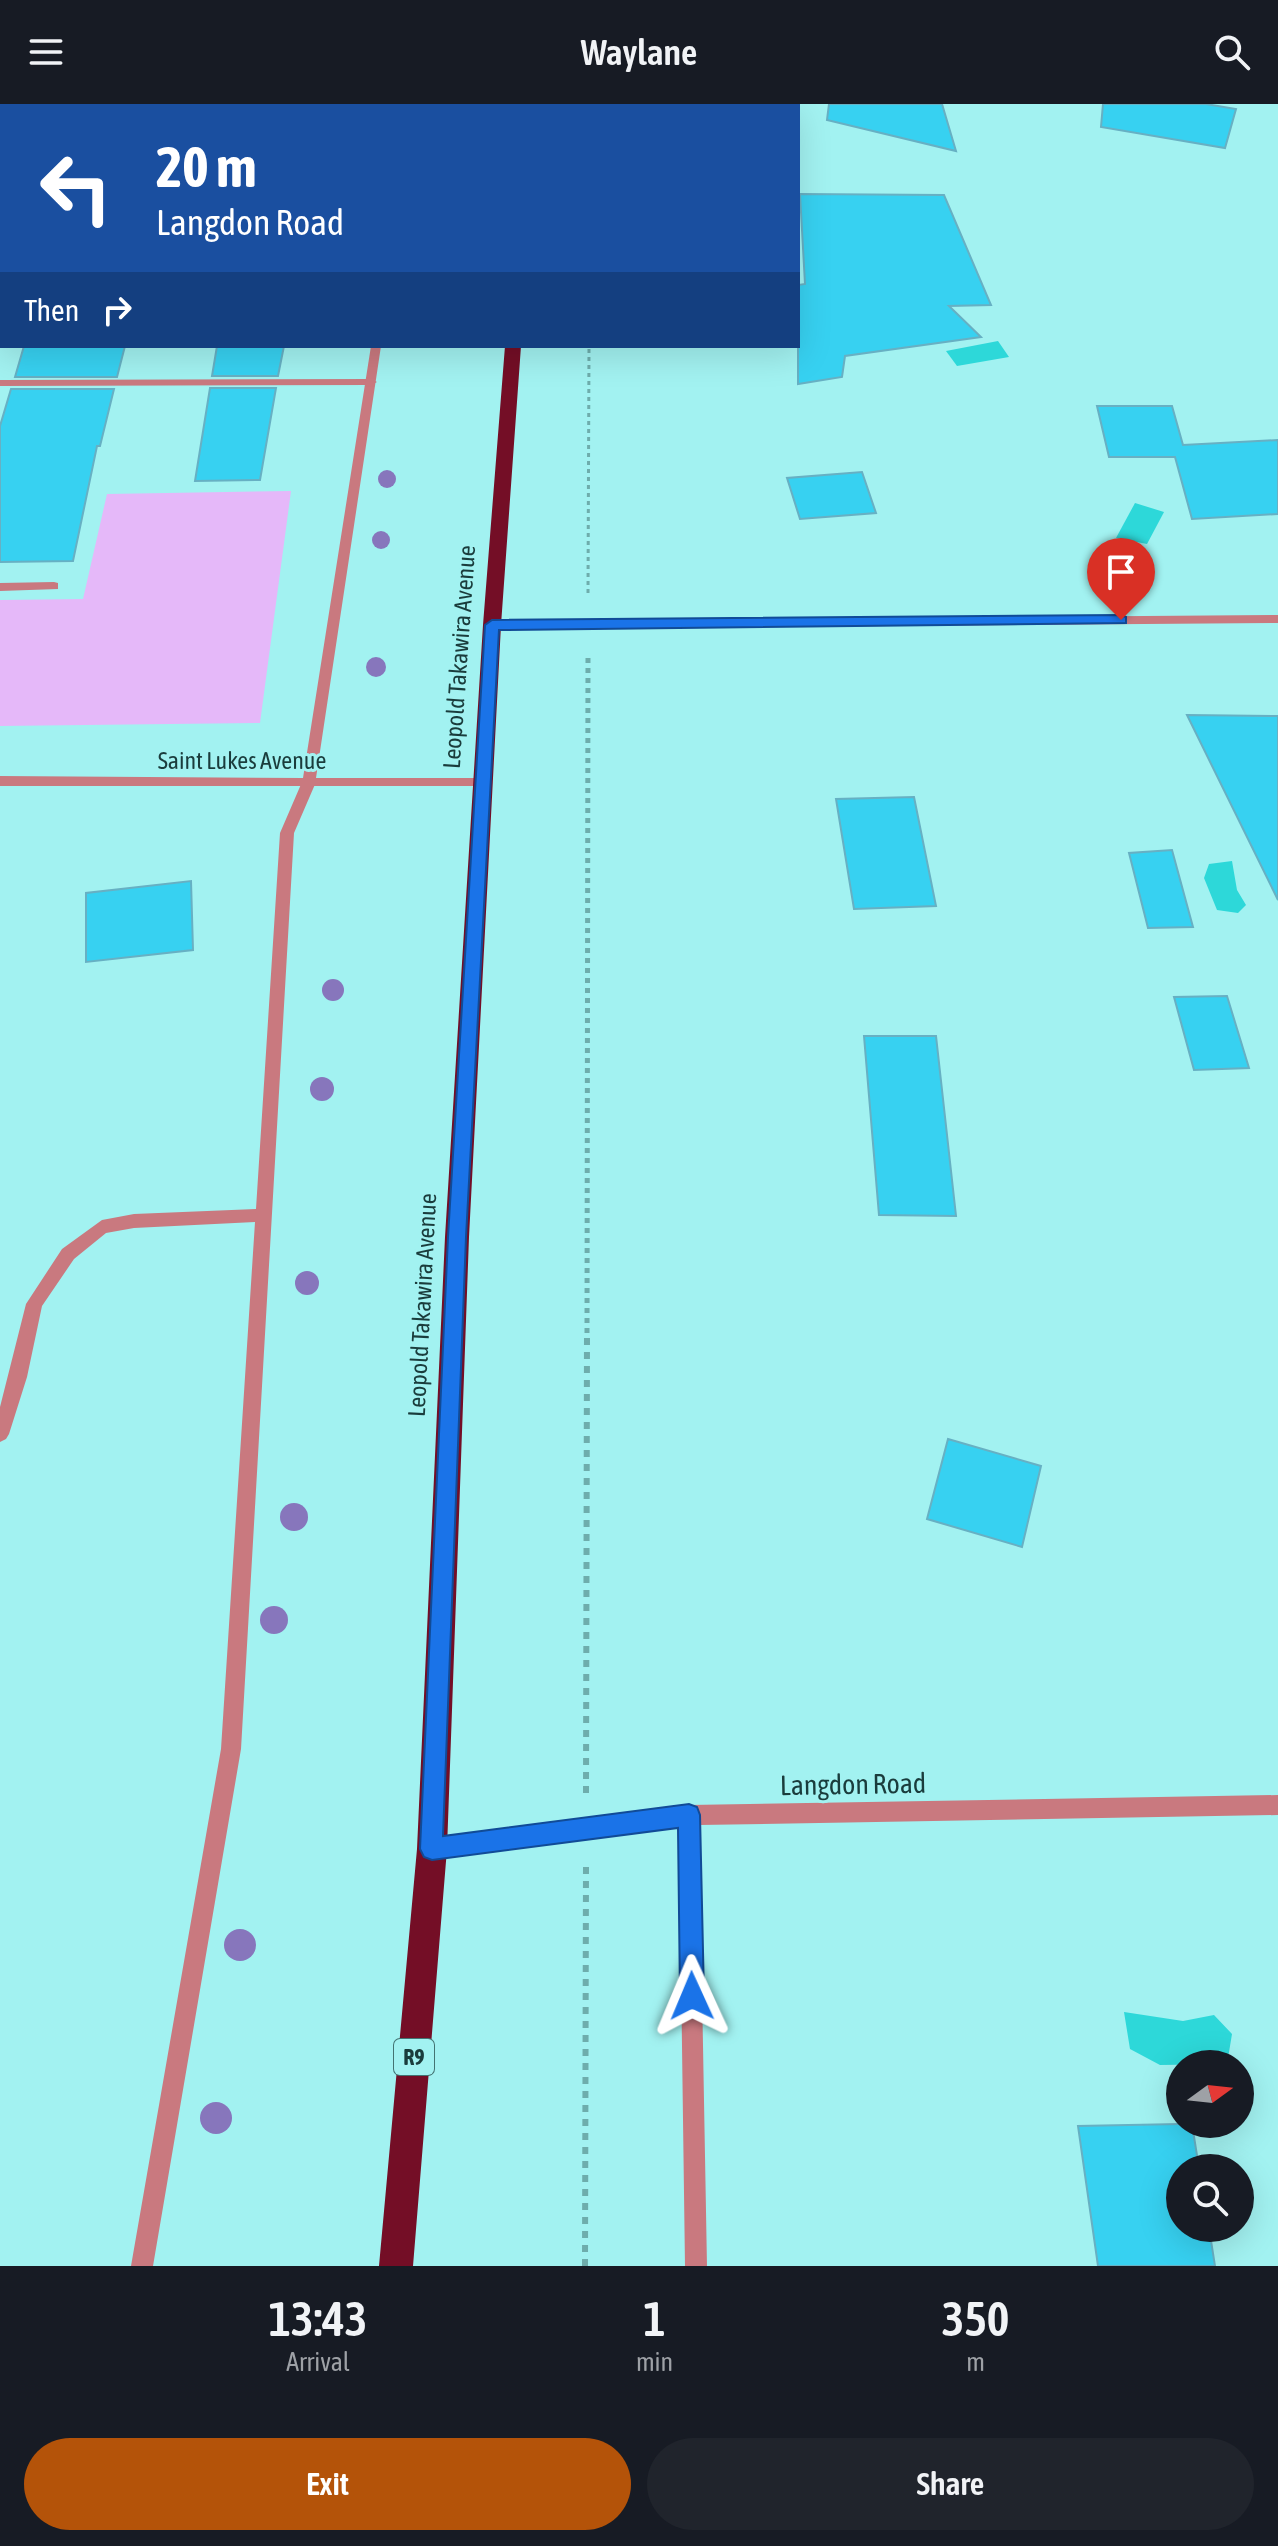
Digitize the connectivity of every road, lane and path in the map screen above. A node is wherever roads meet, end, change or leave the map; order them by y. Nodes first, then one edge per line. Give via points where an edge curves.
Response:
1 (376, 348) edge
2 (513, 348) edge
3 (589, 348) edge
4 (371, 382) junction
5 (0, 383) edge
6 (54, 586) dead end
7 (0, 587) edge
8 (1278, 619) edge
9 (588, 624) junction
10 (492, 625) junction
11 (0, 781) edge
12 (309, 782) junction
13 (483, 783) junction
14 (264, 1215) junction
15 (0, 1434) edge
16 (1278, 1805) edge
17 (689, 1815) junction
18 (586, 1828) junction
19 (432, 1849) junction
20 (142, 2266) edge
21 (396, 2266) edge
22 (585, 2266) edge
23 (696, 2266) edge

1 - 4 street
2 - 10 highway, Leopold Takawira Avenue / R9
3 - 9 path
4 - 5 street
4 - 12 street
6 - 7 street
8 - 9 street
9 - 10 street
9 - 18 path
10 - 13 highway, Leopold Takawira Avenue / R9
11 - 12 street, Saint Lukes Avenue
12 - 13 street, Saint Lukes Avenue
12 - 14 street via 287,833
13 - 19 highway, Leopold Takawira Avenue / R9 via 456,1253
14 - 15 street via 102,1227 68,1254 34,1304
14 - 20 street via 231,1749
16 - 17 street, Langdon Road
17 - 18 street, Langdon Road
17 - 23 street
18 - 19 street, Langdon Road
18 - 22 path
19 - 21 highway, Leopold Takawira Avenue / R9

